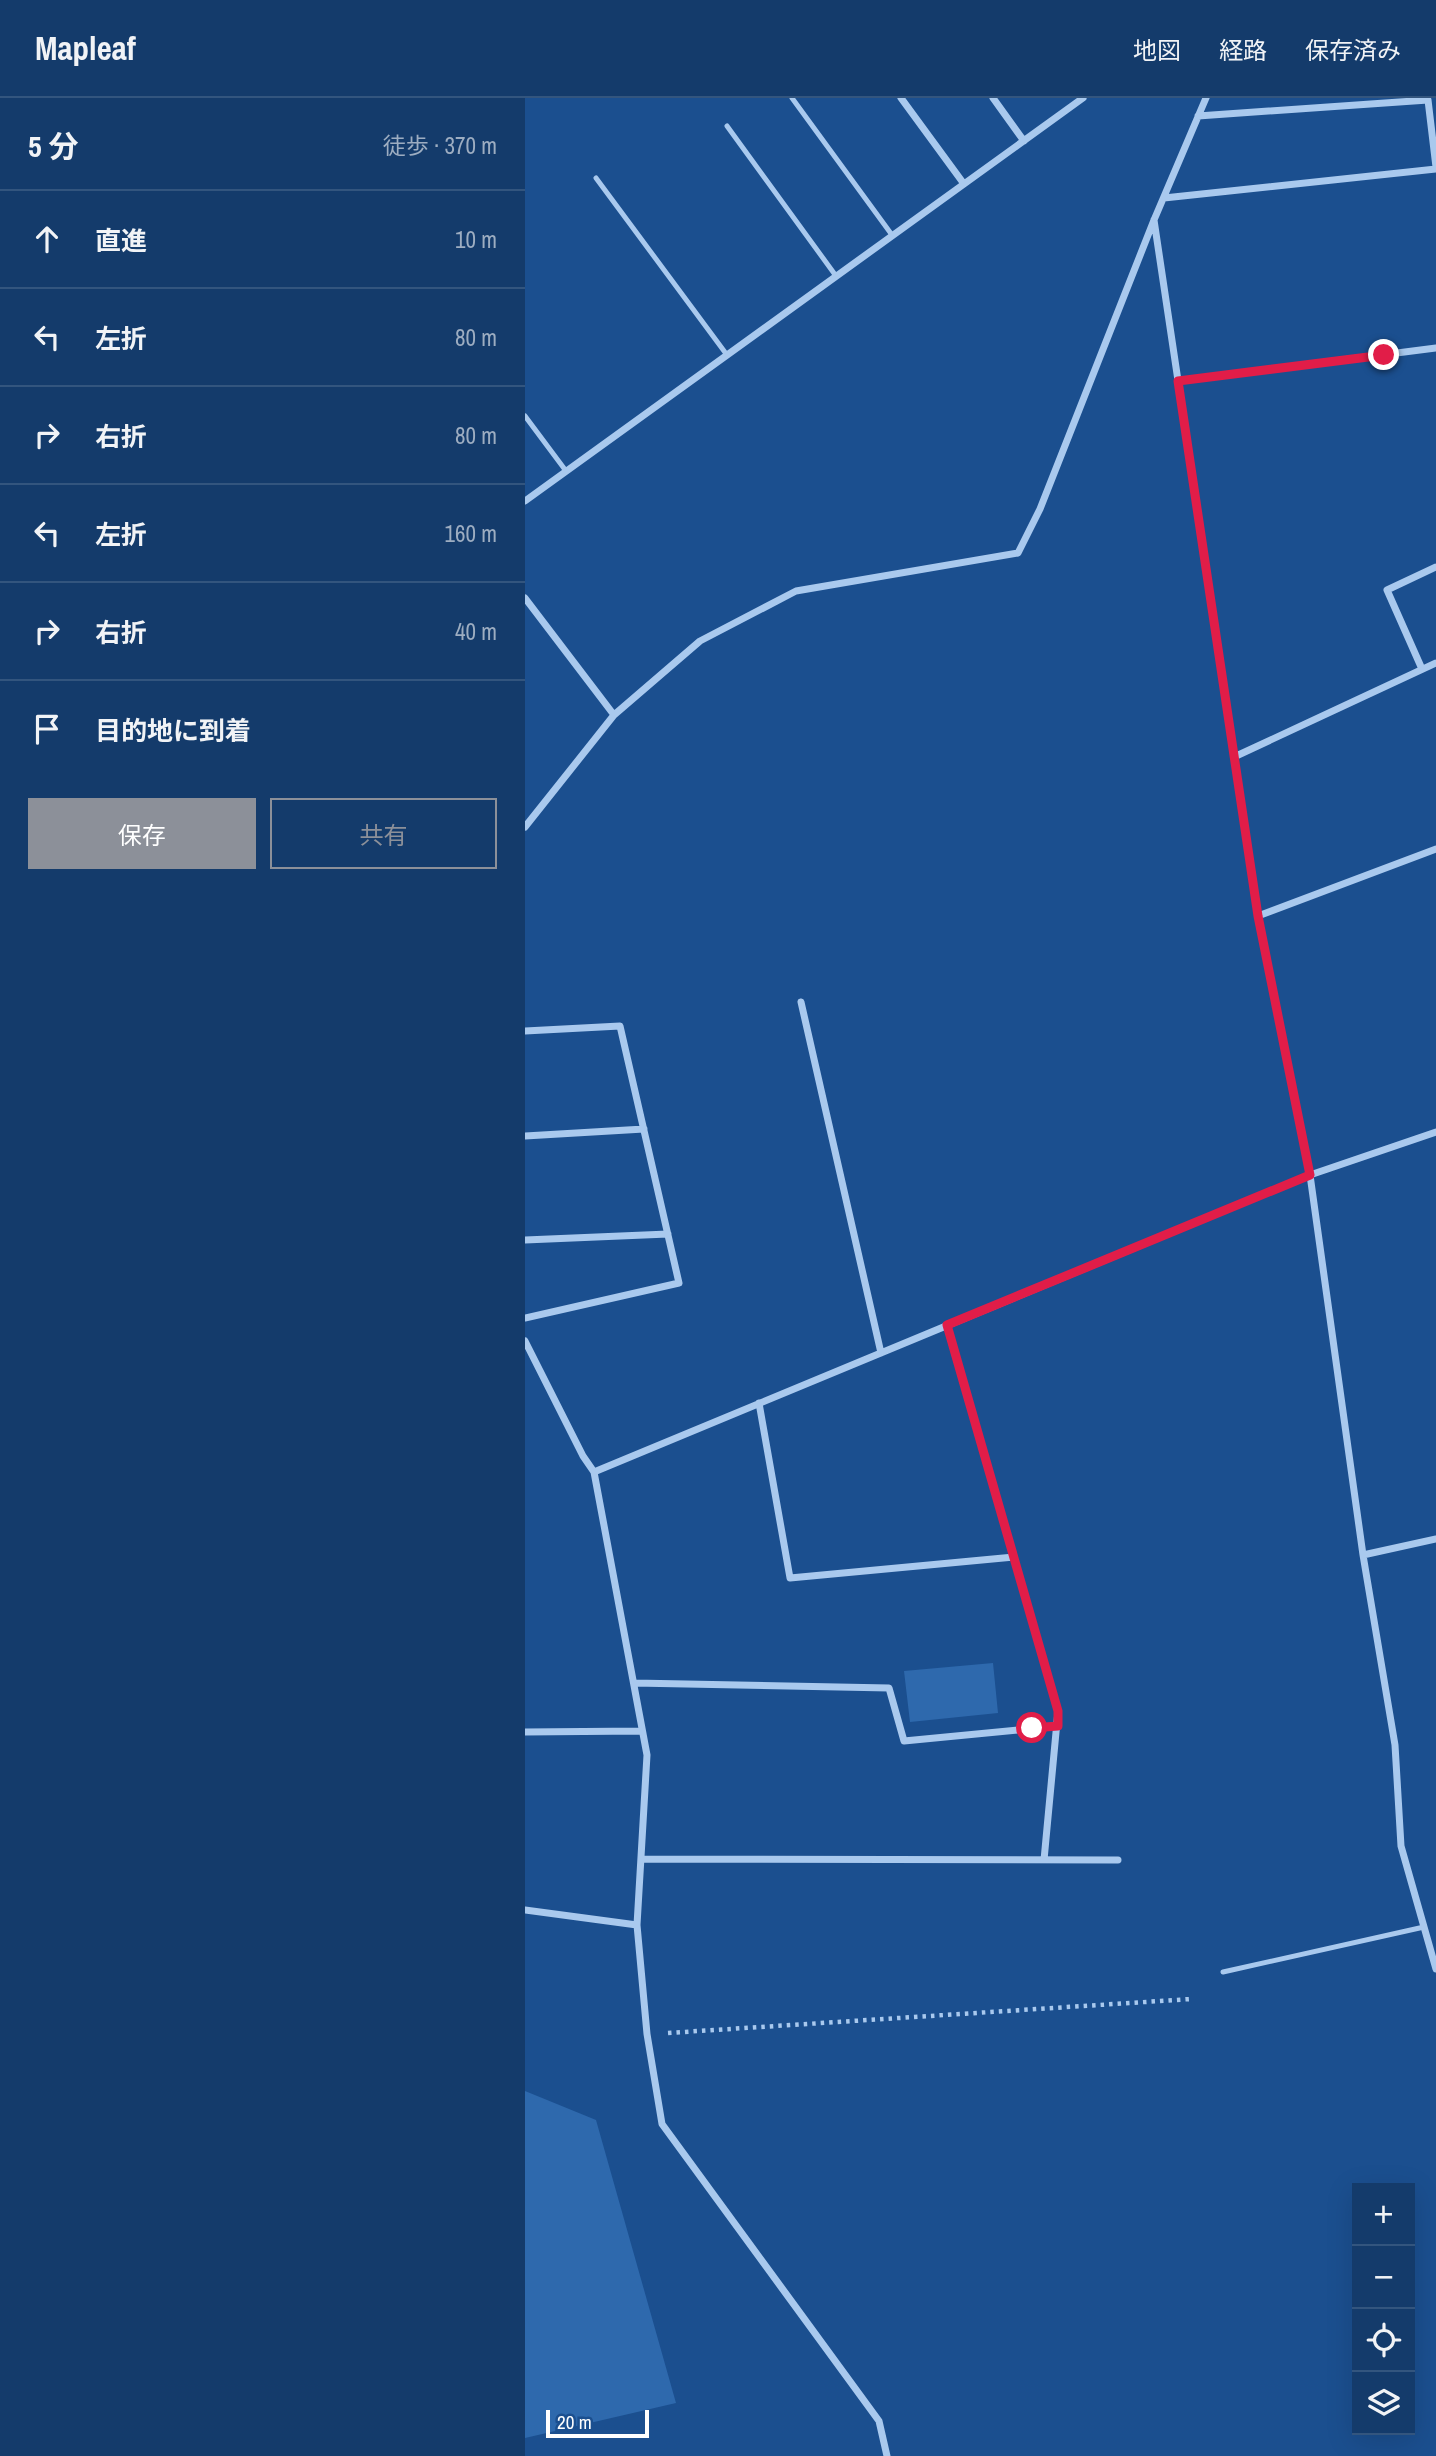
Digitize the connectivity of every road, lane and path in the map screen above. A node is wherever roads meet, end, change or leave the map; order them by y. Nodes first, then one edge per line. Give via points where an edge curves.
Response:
1 (792, 98) edge
2 (901, 98) edge
3 (993, 98) edge
4 (1083, 98) edge
5 (1206, 98) edge
6 (1198, 116) junction
7 (727, 126) dead end
8 (1024, 141) junction
9 (1436, 168) edge
10 (596, 178) dead end
11 (964, 184) junction
12 (1164, 198) junction
13 (1154, 220) junction
14 (893, 235) junction
15 (837, 276) junction
16 (1436, 348) edge
17 (727, 355) junction
18 (1178, 381) junction
19 (525, 416) edge
20 (566, 471) junction
21 (525, 501) edge
22 (1436, 567) edge
23 (525, 598) edge
24 (1436, 663) edge
25 (1422, 669) junction
26 (614, 715) junction
27 (1234, 757) junction
28 (525, 827) edge
29 (1436, 849) edge
30 (1258, 916) junction
31 (801, 1002) dead end
32 (525, 1031) edge
33 (644, 1129) junction
34 (1436, 1132) edge
35 (525, 1136) edge
36 (1310, 1175) junction
37 (668, 1234) junction
38 (525, 1240) edge
39 (525, 1318) edge
40 (947, 1325) junction
41 (525, 1341) edge
42 (881, 1353) junction
43 (759, 1403) junction
44 (594, 1472) junction
45 (1436, 1538) edge
46 (1363, 1555) junction
47 (1014, 1557) junction
48 (633, 1683) junction
49 (1058, 1726) junction
50 (642, 1731) junction
51 (525, 1732) edge
52 (641, 1859) junction
53 (1044, 1860) junction
54 (1118, 1860) dead end
55 (525, 1910) edge
56 (637, 1925) junction
57 (1424, 1927) junction
58 (1436, 1969) edge
59 (1223, 1972) dead end
60 (1191, 1999) dead end
61 (646, 2034) junction
62 (887, 2456) edge

1 - 14 lane
2 - 11 street
3 - 8 street
4 - 8 street
5 - 6 street
6 - 9 street via 1428,100
6 - 12 street
7 - 15 lane
8 - 11 street
9 - 12 street
10 - 17 lane
11 - 14 street
12 - 13 street
13 - 18 street
13 - 26 street via 1040,509 1018,553 796,591 700,641
14 - 15 street
15 - 17 street
16 - 18 street
17 - 20 street
18 - 27 street
19 - 20 lane
20 - 21 street
22 - 25 street via 1387,590
23 - 26 street
24 - 25 street
25 - 27 street
26 - 28 street
27 - 30 street
29 - 30 street
30 - 36 street
31 - 42 street
32 - 33 street via 620,1026
33 - 35 street
33 - 37 street
34 - 36 street
36 - 40 street
36 - 46 street
37 - 38 street
37 - 39 street via 679,1283
40 - 42 street
40 - 47 street
41 - 44 street
42 - 43 street
43 - 44 street
43 - 47 street via 790,1578
44 - 48 street
45 - 46 street
46 - 57 street via 1395,1745 1401,1846
47 - 49 street via 1058,1711
48 - 49 street via 889,1688 904,1741
48 - 50 street
49 - 53 street
50 - 51 street
50 - 52 street via 647,1755
52 - 53 street
52 - 56 street
53 - 54 street
55 - 56 street
56 - 61 street
57 - 58 street
57 - 59 lane
60 - 61 path
61 - 62 street via 662,2124 879,2421

